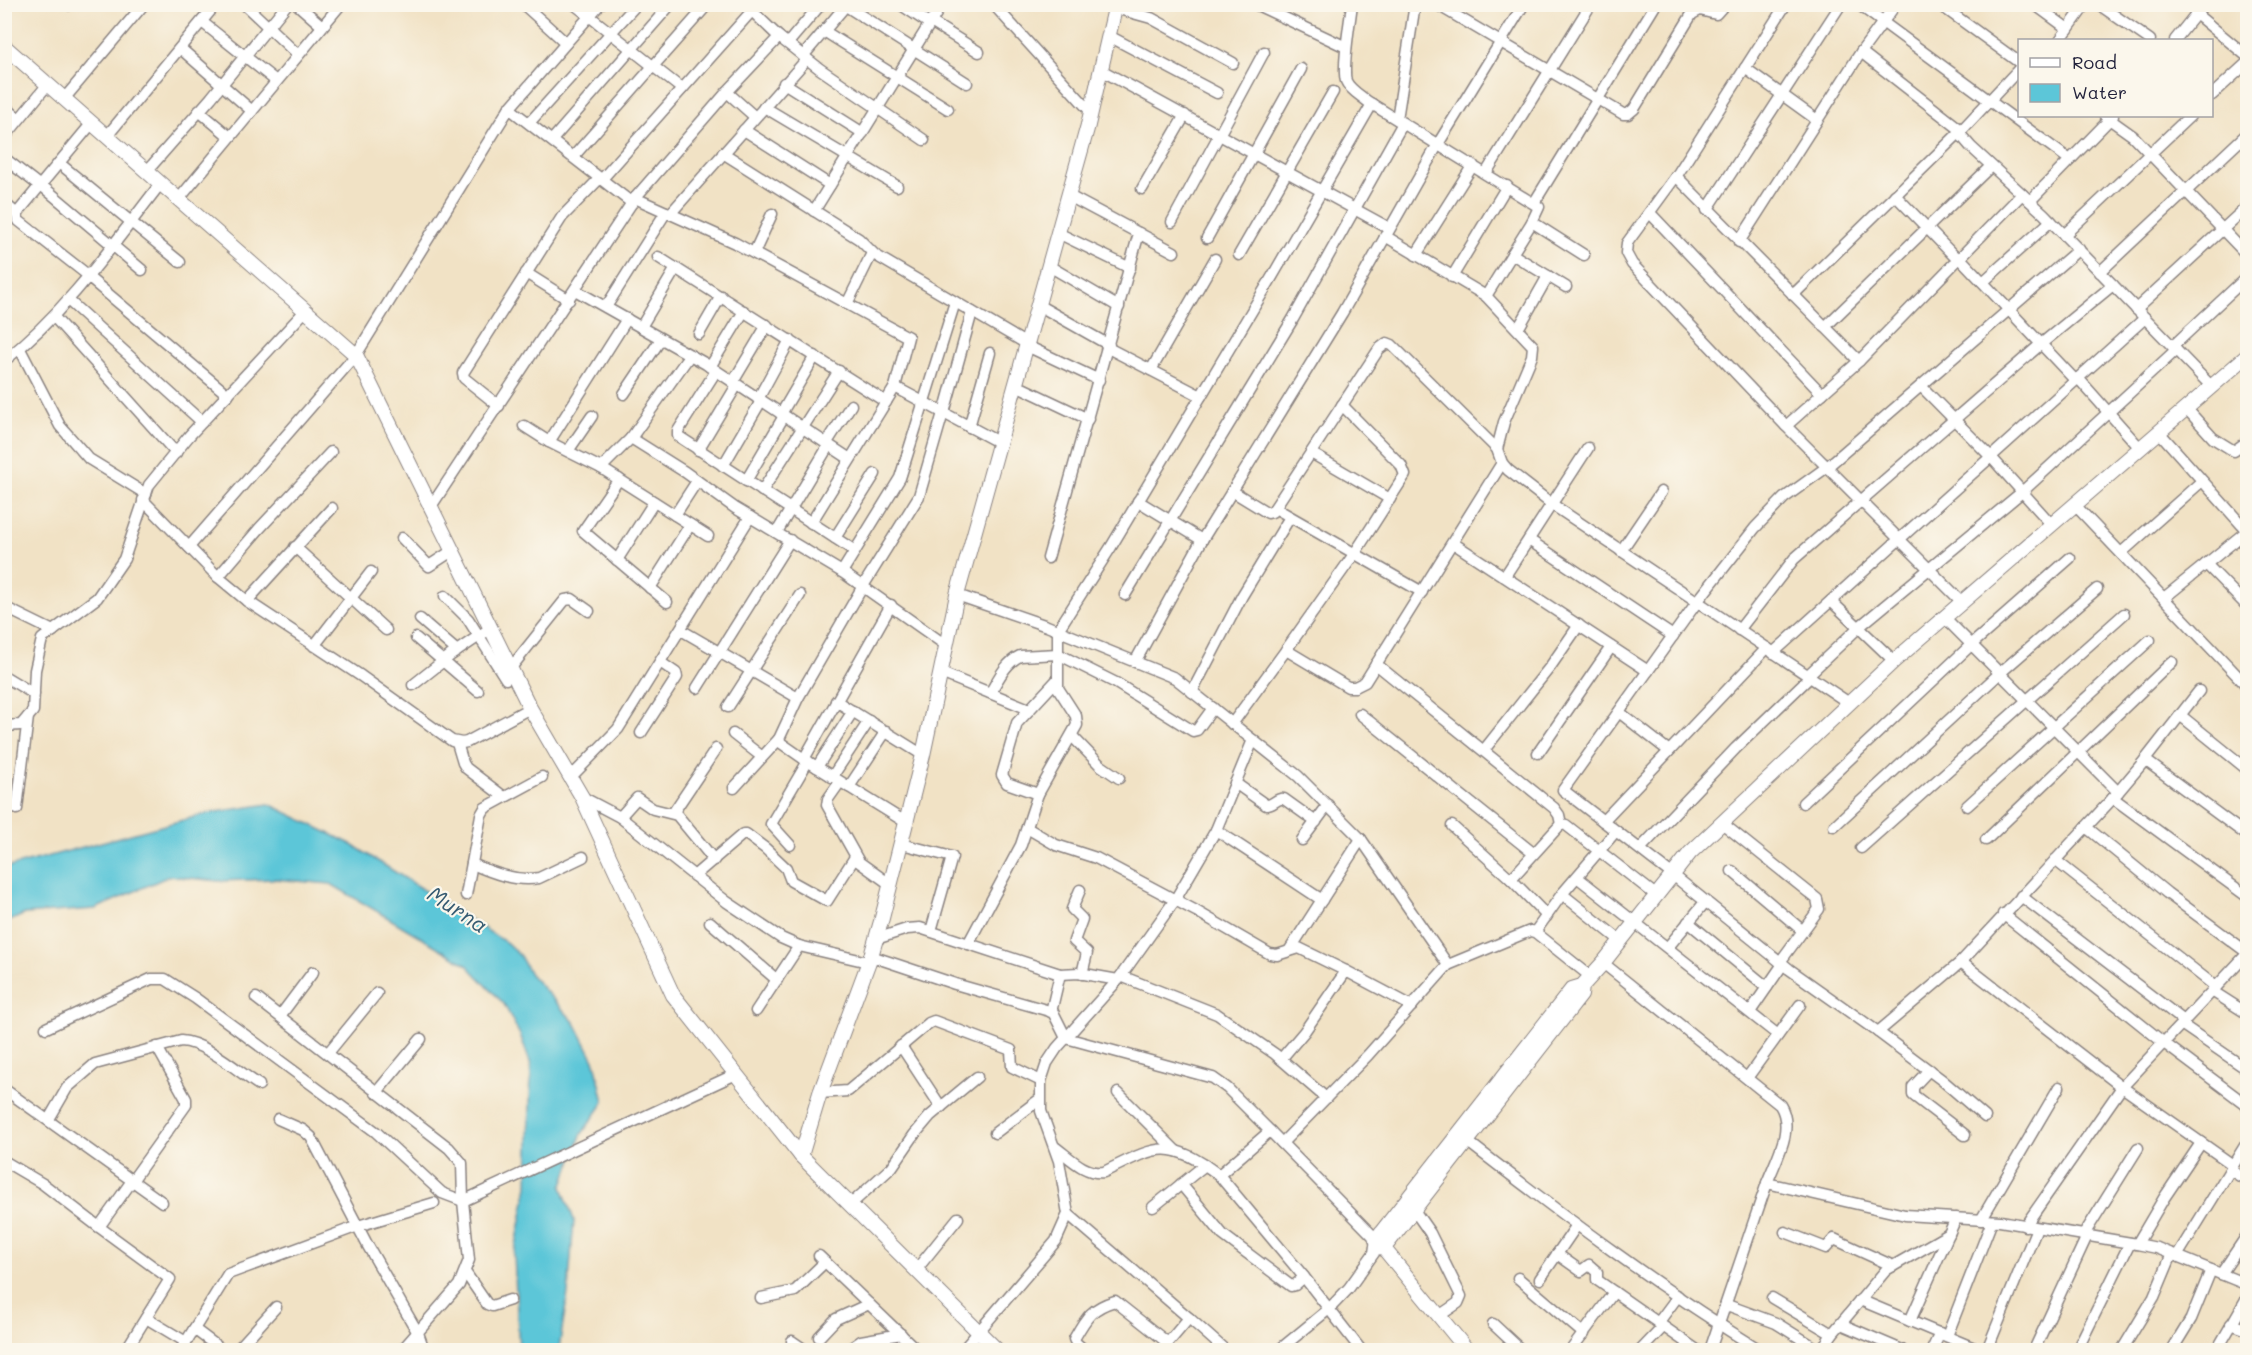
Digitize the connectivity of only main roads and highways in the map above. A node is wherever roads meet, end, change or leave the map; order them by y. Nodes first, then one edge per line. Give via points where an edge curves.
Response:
1 (1115, 6) edge
2 (4, 46) edge
3 (2247, 355) edge
4 (1537, 1043) junction
5 (801, 1156) junction
6 (1378, 1247) junction
7 (997, 1350) edge
8 (1467, 1350) edge

1 - 5 main road via 1069,196 957,595 891,885
2 - 5 main road via 356,355 452,550 485,632 582,797 673,995
3 - 4 main road via 1894,661 1690,853 1586,981 1581,995
4 - 6 main road
4 - 6 main road via 1467,1142 1414,1210
5 - 7 main road
6 - 8 main road

